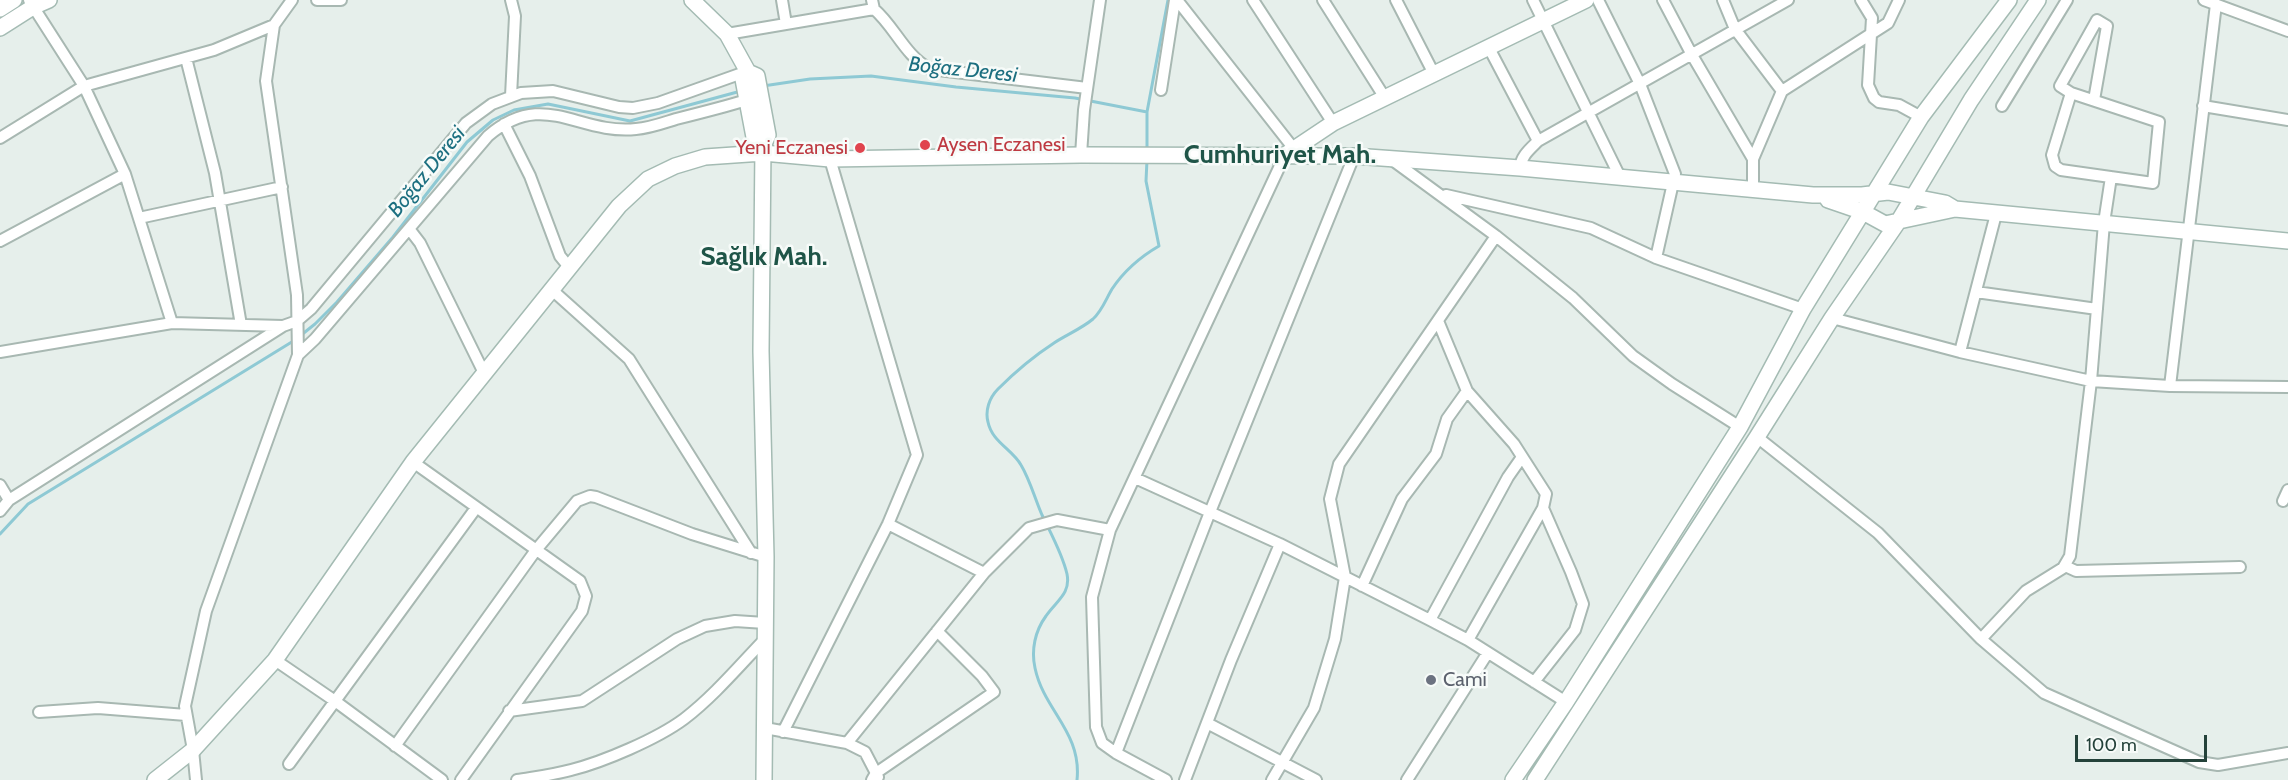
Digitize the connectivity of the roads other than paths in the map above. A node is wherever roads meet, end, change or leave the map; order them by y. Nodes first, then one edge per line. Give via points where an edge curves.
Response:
1 (14, 0) edge
2 (49, 0) edge
3 (292, 0) edge
4 (317, 0) edge
5 (341, 0) edge
6 (511, 0) edge
7 (692, 0) edge
8 (782, 0) edge
9 (1100, 0) edge
10 (1176, 0) edge
11 (1253, 0) edge
12 (1323, 0) edge
13 (1533, 0) edge
14 (1586, 0) edge
15 (1598, 0) edge
16 (1663, 0) edge
17 (1723, 0) edge
18 (1788, 0) edge
19 (1862, 0) edge
20 (1899, 0) edge
21 (2010, 0) edge
22 (2038, 0) edge
23 (2067, 0) edge
24 (2204, 0) edge
25 (1400, 1) edge
26 (31, 4) edge
27 (2216, 4) junction
28 (873, 5) edge
29 (0, 9) edge
30 (1543, 20) junction
31 (786, 24) junction
32 (274, 25) junction
33 (0, 27) edge
34 (1735, 29) junction
35 (2288, 31) edge
36 (727, 34) junction
37 (1871, 35) junction
38 (1489, 48) junction
39 (1692, 55) junction
40 (186, 58) junction
41 (1434, 74) junction
42 (749, 75) junction
43 (1640, 84) junction
44 (84, 86) junction
45 (1087, 90) junction
46 (1161, 90) dead end
47 (1782, 91) junction
48 (2071, 93) junction
49 (511, 96) junction
50 (751, 97) junction
51 (1385, 98) junction
52 (2094, 100) junction
53 (2002, 106) dead end
54 (2203, 106) junction
55 (1588, 113) junction
56 (1922, 117) junction
57 (2288, 120) edge
58 (1333, 123) junction
59 (504, 124) junction
60 (0, 138) edge
61 (1538, 141) junction
62 (763, 149) junction
63 (1289, 152) junction
64 (1081, 155) junction
65 (1354, 156) junction
66 (1388, 157) junction
67 (830, 159) junction
68 (1753, 159) junction
69 (1520, 168) junction
70 (125, 174) junction
71 (1620, 177) junction
72 (2110, 177) junction
73 (1674, 183) junction
74 (282, 187) junction
75 (1753, 190) junction
76 (1875, 193) junction
77 (1440, 194) junction
78 (1813, 195) junction
79 (1913, 197) junction
80 (220, 200) junction
81 (1955, 209) junction
82 (1863, 212) junction
83 (1996, 214) junction
84 (139, 218) junction
85 (1898, 222) junction
86 (2104, 223) junction
87 (410, 230) junction
88 (2188, 232) junction
89 (1496, 236) junction
90 (0, 241) edge
91 (2288, 241) edge
92 (1656, 258) junction
93 (569, 267) junction
94 (551, 289) junction
95 (1976, 292) junction
96 (1803, 309) junction
97 (2097, 309) junction
98 (1832, 318) junction
99 (1438, 321) junction
100 (172, 323) junction
101 (241, 325) junction
102 (283, 326) junction
103 (298, 326) junction
104 (298, 350) junction
105 (0, 352) edge
106 (1960, 352) junction
107 (484, 373) junction
108 (2091, 381) junction
109 (2170, 386) junction
110 (2288, 387) edge
111 (1467, 391) junction
112 (1740, 427) junction
113 (1757, 437) junction
114 (1522, 457) junction
115 (413, 462) junction
116 (1135, 478) junction
117 (0, 485) edge
118 (9, 500) junction
119 (1543, 507) junction
120 (476, 508) junction
121 (0, 511) edge
122 (1210, 512) junction
123 (888, 524) junction
124 (1110, 530) junction
125 (1280, 544) junction
126 (536, 550) junction
127 (758, 555) junction
128 (2065, 566) junction
129 (2240, 567) dead end
130 (984, 573) junction
131 (1345, 577) junction
132 (1362, 586) junction
133 (1430, 620) junction
134 (765, 623) junction
135 (937, 631) junction
136 (765, 639) junction
137 (1981, 639) junction
138 (1468, 640) junction
139 (1486, 654) junction
140 (275, 660) junction
141 (1534, 682) junction
142 (335, 701) junction
143 (1566, 702) junction
144 (509, 711) junction
145 (39, 712) dead end
146 (186, 715) junction
147 (1207, 723) junction
148 (765, 728) junction
149 (783, 732) junction
150 (847, 743) junction
151 (394, 746) junction
152 (193, 750) junction
153 (1116, 753) junction
154 (2288, 753) edge
155 (1283, 762) junction
156 (289, 764) dead end
157 (876, 778) edge
158 (155, 780) edge
159 (196, 780) edge
160 (442, 780) edge
161 (461, 780) edge
162 (517, 780) edge
163 (764, 780) edge
164 (1166, 780) edge
165 (1185, 780) edge
166 (1272, 780) edge
167 (1316, 780) edge
168 (1407, 780) edge
169 (1513, 780) edge
170 (1535, 780) edge

1 - 29 street
2 - 26 street
3 - 32 street
4 - 5 street
6 - 49 street via 515,16
7 - 36 street
8 - 31 street
9 - 45 street
10 - 46 street
10 - 63 street
11 - 58 street
12 - 51 street
13 - 30 street
14 - 30 street
15 - 43 street
16 - 39 street
17 - 34 street
18 - 34 street
19 - 37 street via 1872,18
20 - 37 street via 1888,23
21 - 56 street
22 - 79 street
23 - 53 street
24 - 27 street
25 - 41 street
26 - 33 street
26 - 44 street
27 - 35 street
27 - 54 street
28 - 31 street
28 - 45 street via 908,52 930,69
30 - 38 street
30 - 55 street
31 - 36 street
32 - 40 street
32 - 74 street via 266,81
34 - 39 street
34 - 47 street
36 - 42 street
37 - 47 street
37 - 56 street via 1870,92 1879,102 1899,105
38 - 41 street
38 - 61 street
39 - 43 street
39 - 68 street
40 - 44 street
40 - 80 street
41 - 51 street
42 - 49 street via 633,108 553,91
42 - 50 street
43 - 55 street
43 - 73 street via 1675,174
44 - 60 street
44 - 70 street
45 - 64 street
47 - 68 street
48 - 52 street
48 - 52 street via 2060,86 2097,20 2107,26
48 - 72 street via 2052,163 2061,170
49 - 103 street via 466,123
50 - 59 street via 638,129 611,128 542,113
50 - 62 street via 768,135
51 - 58 street
52 - 72 street via 2159,122 2153,183
54 - 57 street
54 - 88 street
55 - 61 street
55 - 71 street
56 - 76 street
58 - 63 street
59 - 87 street via 488,136
59 - 93 street via 530,176 560,256
61 - 69 street via 1528,150
62 - 67 street
62 - 93 street via 705,157 648,179 619,206
62 - 127 street
63 - 64 street
63 - 65 street
63 - 116 street
64 - 67 street
65 - 66 street
65 - 122 street
66 - 69 street
66 - 77 street
67 - 123 street via 917,455
68 - 75 street
69 - 71 street
70 - 84 street
70 - 90 street
71 - 73 street
72 - 86 street
73 - 75 street
73 - 92 street
74 - 80 street
74 - 103 street
75 - 78 street
76 - 78 street
76 - 79 street
76 - 82 street
77 - 89 street
77 - 92 street via 1591,228
78 - 82 street
79 - 81 street via 1945,203
79 - 85 street
80 - 84 street
80 - 101 street
81 - 83 street
81 - 85 street
82 - 85 street via 1885,224
82 - 96 street
83 - 86 street
83 - 95 street
84 - 100 street
85 - 98 street
86 - 88 street
86 - 97 street
87 - 104 street via 309,345
87 - 107 street
88 - 91 street
88 - 109 street
89 - 99 street
89 - 112 street via 1573,298 1633,356
92 - 96 street
93 - 94 street
94 - 107 street
94 - 127 street via 629,359
95 - 97 street
95 - 106 street
96 - 112 street
97 - 108 street
98 - 106 street
98 - 113 street
99 - 111 street
99 - 131 street via 1339,464 1330,499
100 - 101 street
100 - 105 street
101 - 102 street
102 - 103 street
102 - 118 street
103 - 104 street
104 - 146 street via 206,611 184,706
106 - 108 street
107 - 115 street
108 - 109 street
108 - 128 street via 2070,556
109 - 110 street
111 - 114 street
111 - 132 street via 1447,419 1436,454 1402,499
112 - 143 street
113 - 137 street via 1878,532
113 - 170 street
114 - 119 street via 1546,494
114 - 133 street
115 - 120 street
115 - 140 street
116 - 122 street
116 - 124 street
117 - 118 street
118 - 121 street
119 - 138 street
119 - 141 street via 1582,604 1575,630
120 - 126 street
120 - 142 street
122 - 125 street
122 - 153 street
123 - 130 street
123 - 149 street
124 - 130 street via 1057,520 1029,528
124 - 153 street via 1092,597 1096,727 1102,743
125 - 131 street
125 - 147 street
126 - 127 street via 577,501 590,496
126 - 144 street via 580,581 585,604
126 - 151 street
127 - 134 street
128 - 129 street via 2076,571
128 - 137 street via 2026,591
130 - 135 street
131 - 132 street
131 - 155 street via 1335,639 1314,708
132 - 133 street
133 - 138 street
134 - 136 street
134 - 144 street via 735,621 705,626 677,639 582,700
135 - 150 street
135 - 157 street via 994,692
136 - 148 street
136 - 162 street via 711,695 658,734 571,770
137 - 154 street via 2044,693 2199,762 2218,765
138 - 139 street
139 - 141 street
139 - 168 street
140 - 142 street
140 - 152 street
141 - 143 street
142 - 151 street
142 - 156 street
143 - 169 street
144 - 161 street
145 - 146 street via 98,708
146 - 152 street
147 - 155 street
147 - 165 street
148 - 149 street
148 - 163 street
149 - 150 street
150 - 157 street via 865,752
151 - 160 street
152 - 158 street
152 - 159 street
153 - 164 street
155 - 166 street
155 - 167 street

